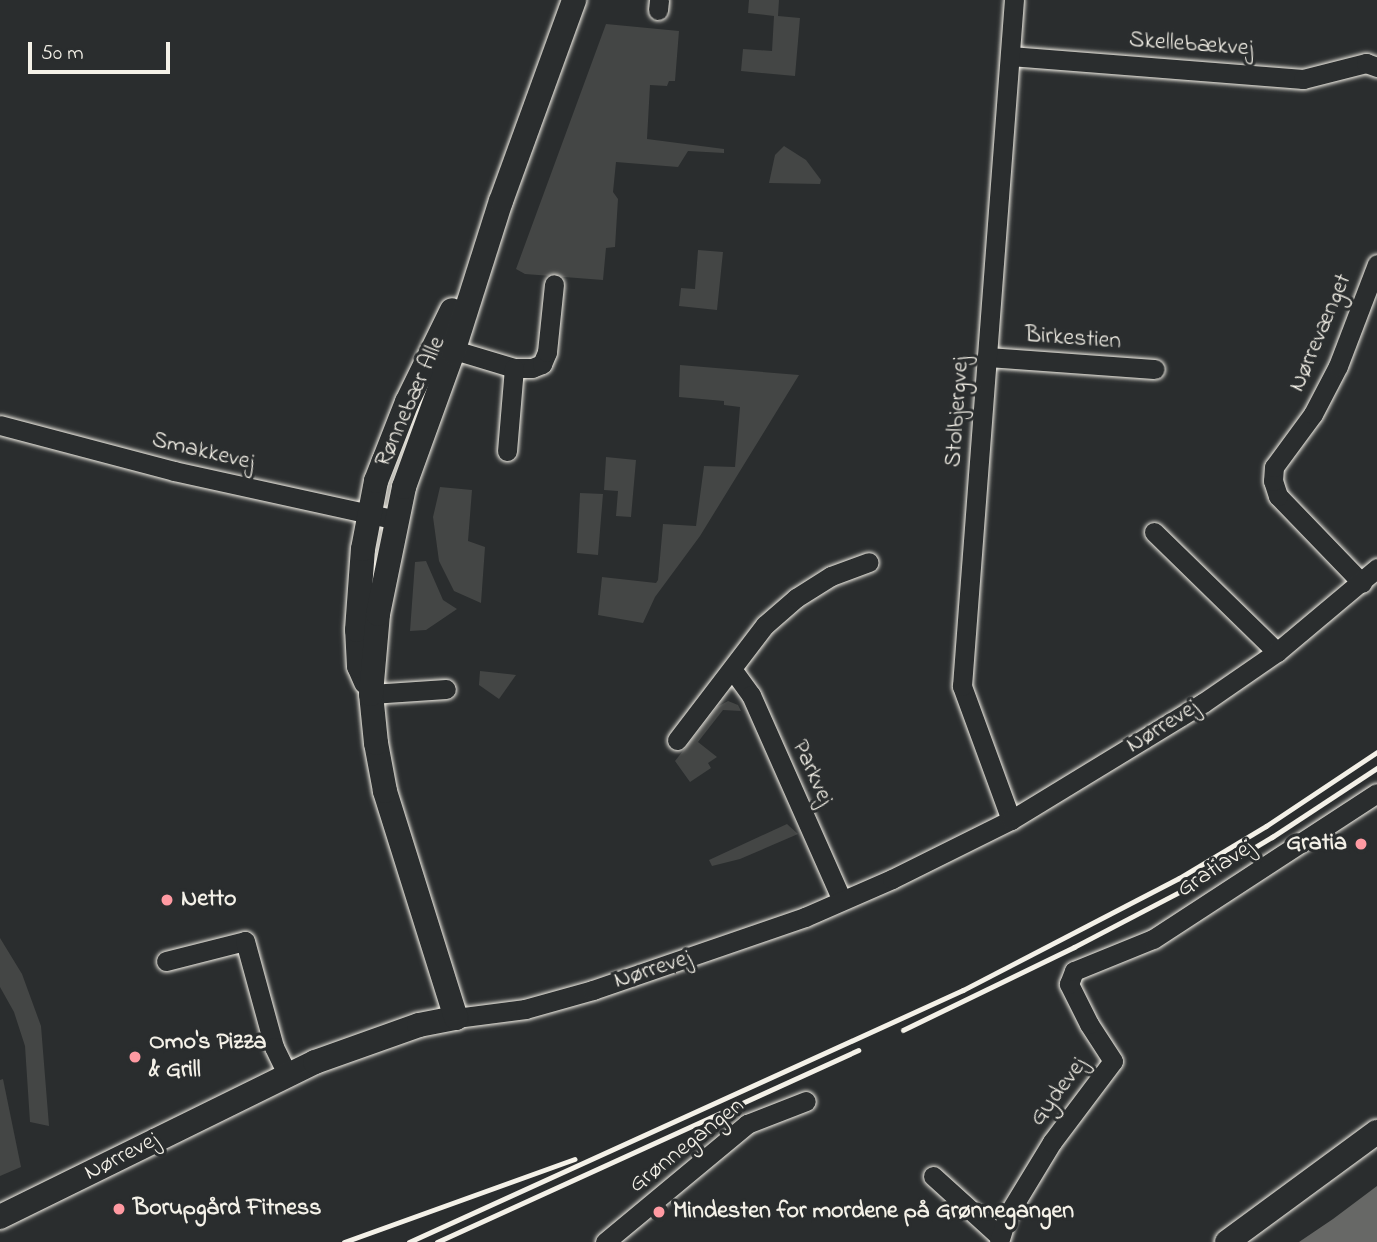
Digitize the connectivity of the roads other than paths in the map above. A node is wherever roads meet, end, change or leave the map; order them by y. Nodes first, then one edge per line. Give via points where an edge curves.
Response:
1 (574, 0) edge
2 (1014, 0) edge
3 (1010, 56) junction
4 (1372, 65) edge
5 (1377, 264) edge
6 (554, 284) dead end
7 (445, 348) junction
8 (987, 357) junction
9 (514, 368) junction
10 (1154, 369) dead end
11 (0, 425) edge
12 (507, 451) dead end
13 (370, 515) junction
14 (396, 520) junction
15 (1154, 532) dead end
16 (869, 562) dead end
17 (1377, 568) edge
18 (1362, 583) junction
19 (1277, 652) junction
20 (732, 669) junction
21 (446, 689) dead end
22 (371, 694) junction
23 (677, 740) dead end
24 (1377, 793) edge
25 (1011, 820) junction
26 (842, 900) junction
27 (166, 961) dead end
28 (1074, 971) joint
29 (456, 1018) junction
30 (287, 1074) junction
31 (806, 1101) dead end
32 (1377, 1132) edge
33 (933, 1176) dead end
34 (0, 1217) edge
35 (999, 1238) edge
36 (604, 1242) edge
37 (1227, 1242) edge

1 - 7 main road, Rønnebær Alle
2 - 3 street, Stolbjergvej
3 - 4 street, Skellebækvej via 1303,79
3 - 8 street, Stolbjergvej
5 - 18 street, Nørrevænget via 1339,366 1313,414 1274,467 1273,481 1278,496
6 - 9 street via 542,364
7 - 9 street
7 - 13 main road, Rønnebær Alle via 407,402 376,481
7 - 14 main road, Rønnebær Alle
8 - 10 street, Birkestien
8 - 25 street, Stolbjergvej via 962,686
9 - 12 street
11 - 13 street, Smakkevej
13 - 14 street, Smakkevej
13 - 22 main road, Rønnebær Alle via 357,630 359,666
14 - 22 main road, Rønnebær Alle via 378,614
15 - 19 street
16 - 20 street via 831,576 796,598 765,625
17 - 18 street, Nørrevej
18 - 19 street, Nørrevej
19 - 25 street, Nørrevej via 1203,703
20 - 23 street
20 - 26 street, Parkvej via 751,695
21 - 22 street
22 - 29 main road, Rønnebær Alle via 385,791
24 - 28 street, Gratiavej via 1153,939
25 - 26 street, Nørrevej
26 - 29 street, Nørrevej via 593,990 525,1009
27 - 30 street via 245,942 274,1046
28 - 35 street, Gydevej via 1069,984 1113,1061 1052,1142
29 - 30 main road, Nørrevej via 342,1050
30 - 34 main road, Nørrevej
31 - 36 street, Grønnegangen via 747,1124
32 - 37 main road
33 - 35 street

